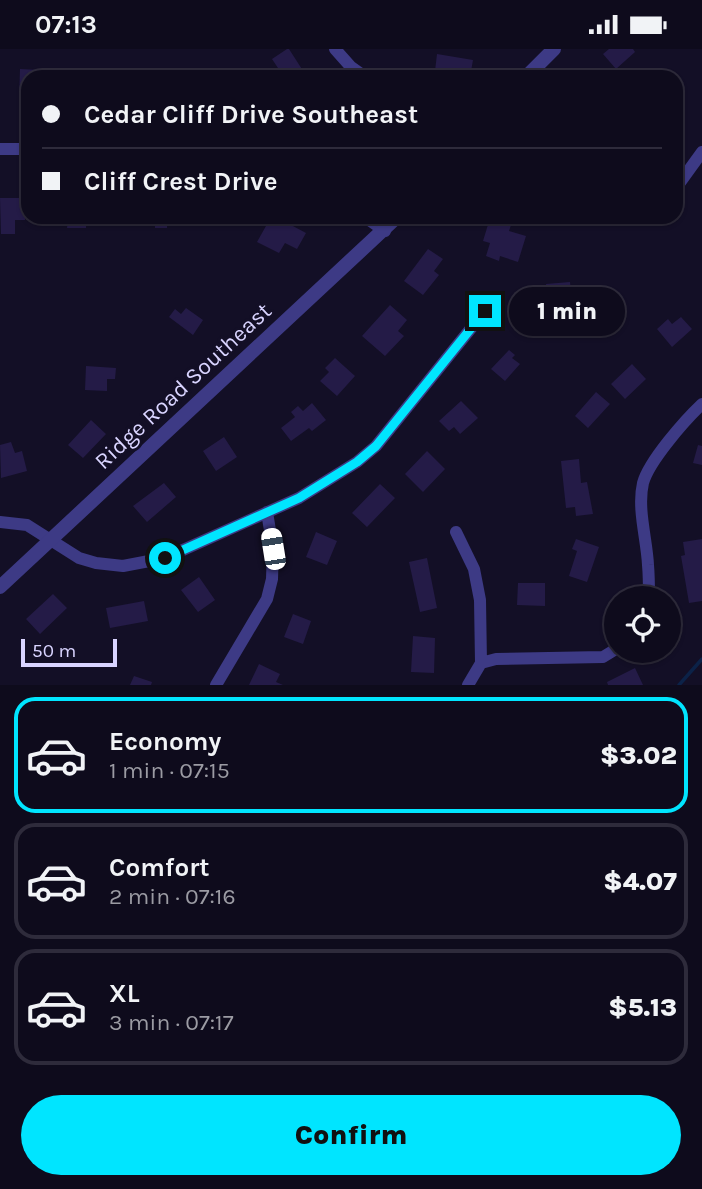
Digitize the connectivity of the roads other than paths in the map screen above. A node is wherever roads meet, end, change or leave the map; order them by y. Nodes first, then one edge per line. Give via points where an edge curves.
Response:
1 (335, 49) edge
2 (554, 49) edge
3 (355, 70) edge
4 (533, 70) edge
5 (0, 149) edge
6 (21, 149) edge
7 (702, 152) edge
8 (683, 178) edge
9 (376, 224) edge
10 (391, 224) edge
11 (385, 230) junction
12 (485, 311) dead end
13 (702, 404) edge
14 (267, 512) junction
15 (0, 522) edge
16 (456, 532) dead end
17 (50, 539) junction
18 (649, 586) edge
19 (0, 587) edge
20 (604, 656) edge
21 (481, 663) junction
22 (216, 685) edge
23 (468, 685) edge

1 - 3 street
2 - 4 street
5 - 6 street
7 - 8 street
9 - 11 street
10 - 11 street, Ridge Road Southeast
11 - 17 street, Ridge Road Southeast
12 - 14 street via 376,446 299,498
13 - 18 street via 686,419 643,484
14 - 17 street via 165,558 123,566 79,558
14 - 22 street via 273,549 270,589
15 - 17 street via 27,525
16 - 21 street via 474,569 480,600
17 - 19 street, Ridge Road Southeast
20 - 21 street
21 - 23 street

